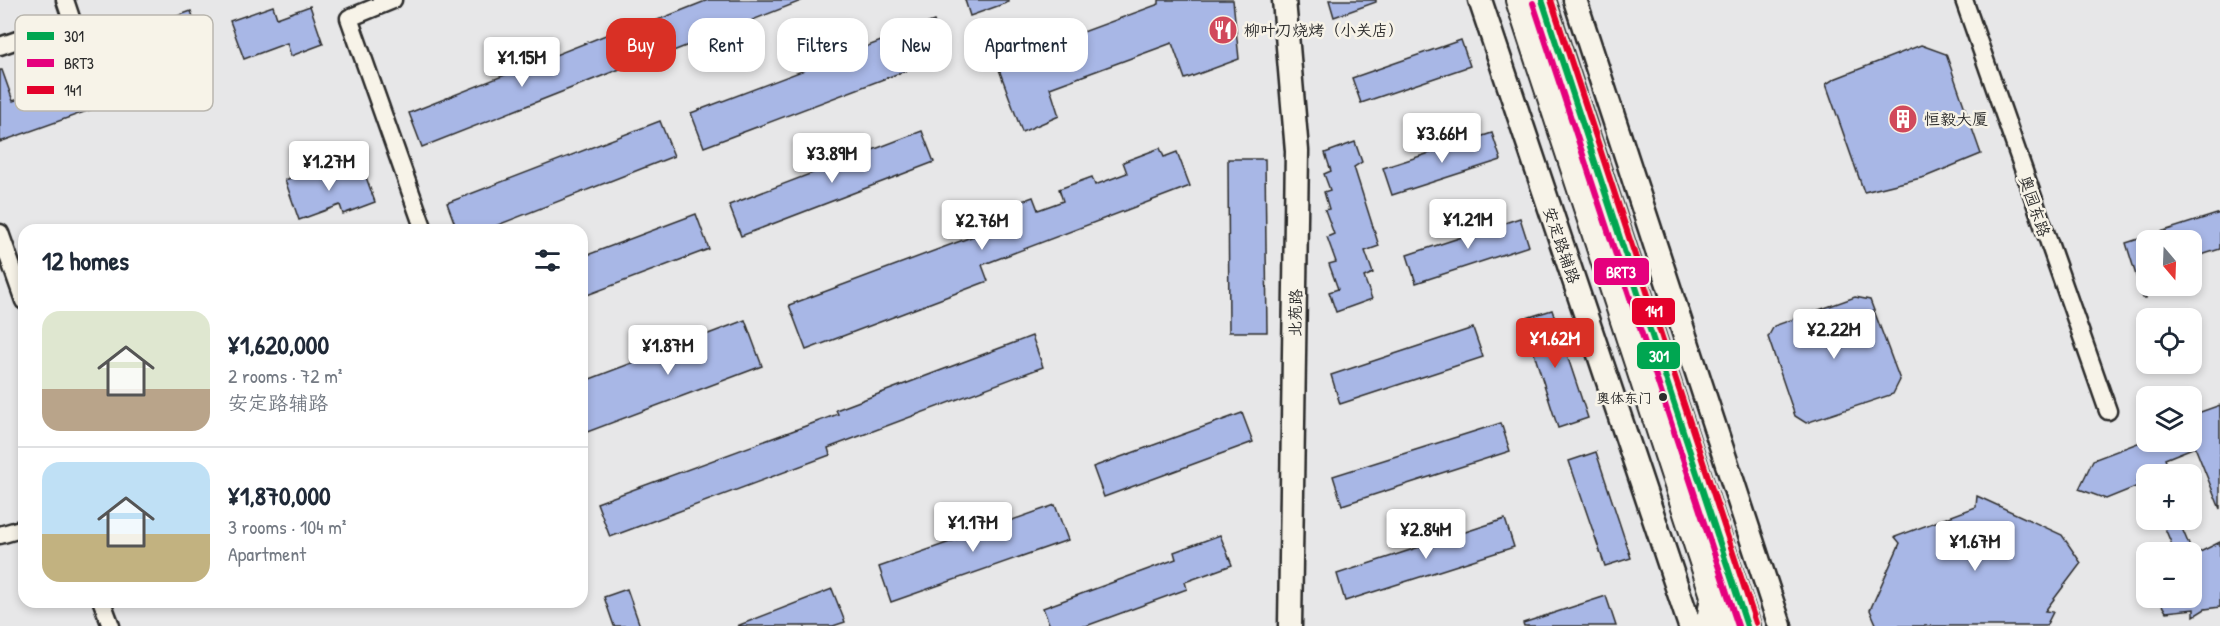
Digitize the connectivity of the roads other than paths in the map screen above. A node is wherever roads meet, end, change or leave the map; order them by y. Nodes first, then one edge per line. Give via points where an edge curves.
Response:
1 (65, 0) edge
2 (393, 0) edge
3 (1284, 0) edge
4 (1480, 0) edge
5 (1519, 0) edge
6 (1542, 0) edge
7 (1553, 0) edge
8 (1575, 0) edge
9 (1964, 0) edge
10 (70, 15) edge
11 (1555, 38) junction
12 (15, 41) edge
13 (0, 46) edge
14 (422, 224) edge
15 (0, 233) edge
16 (18, 284) edge
17 (2108, 411) dead end
18 (18, 530) edge
19 (0, 534) edge
20 (1713, 591) junction
21 (104, 608) edge
22 (111, 626) edge
23 (1290, 626) edge
24 (1690, 626) edge
25 (1707, 626) edge
26 (1724, 626) edge
27 (1747, 626) edge
28 (1780, 626) edge

1 - 10 street
2 - 14 street via 349,18
3 - 23 street, 北苑路 via 1298,151
4 - 24 street, 安定路辅路
5 - 20 main road
6 - 11 main road
7 - 11 main road
8 - 28 street
9 - 17 street, 奥园东路
11 - 27 main road
12 - 13 street
15 - 16 street
18 - 19 street
20 - 25 street
20 - 26 main road
21 - 22 street

